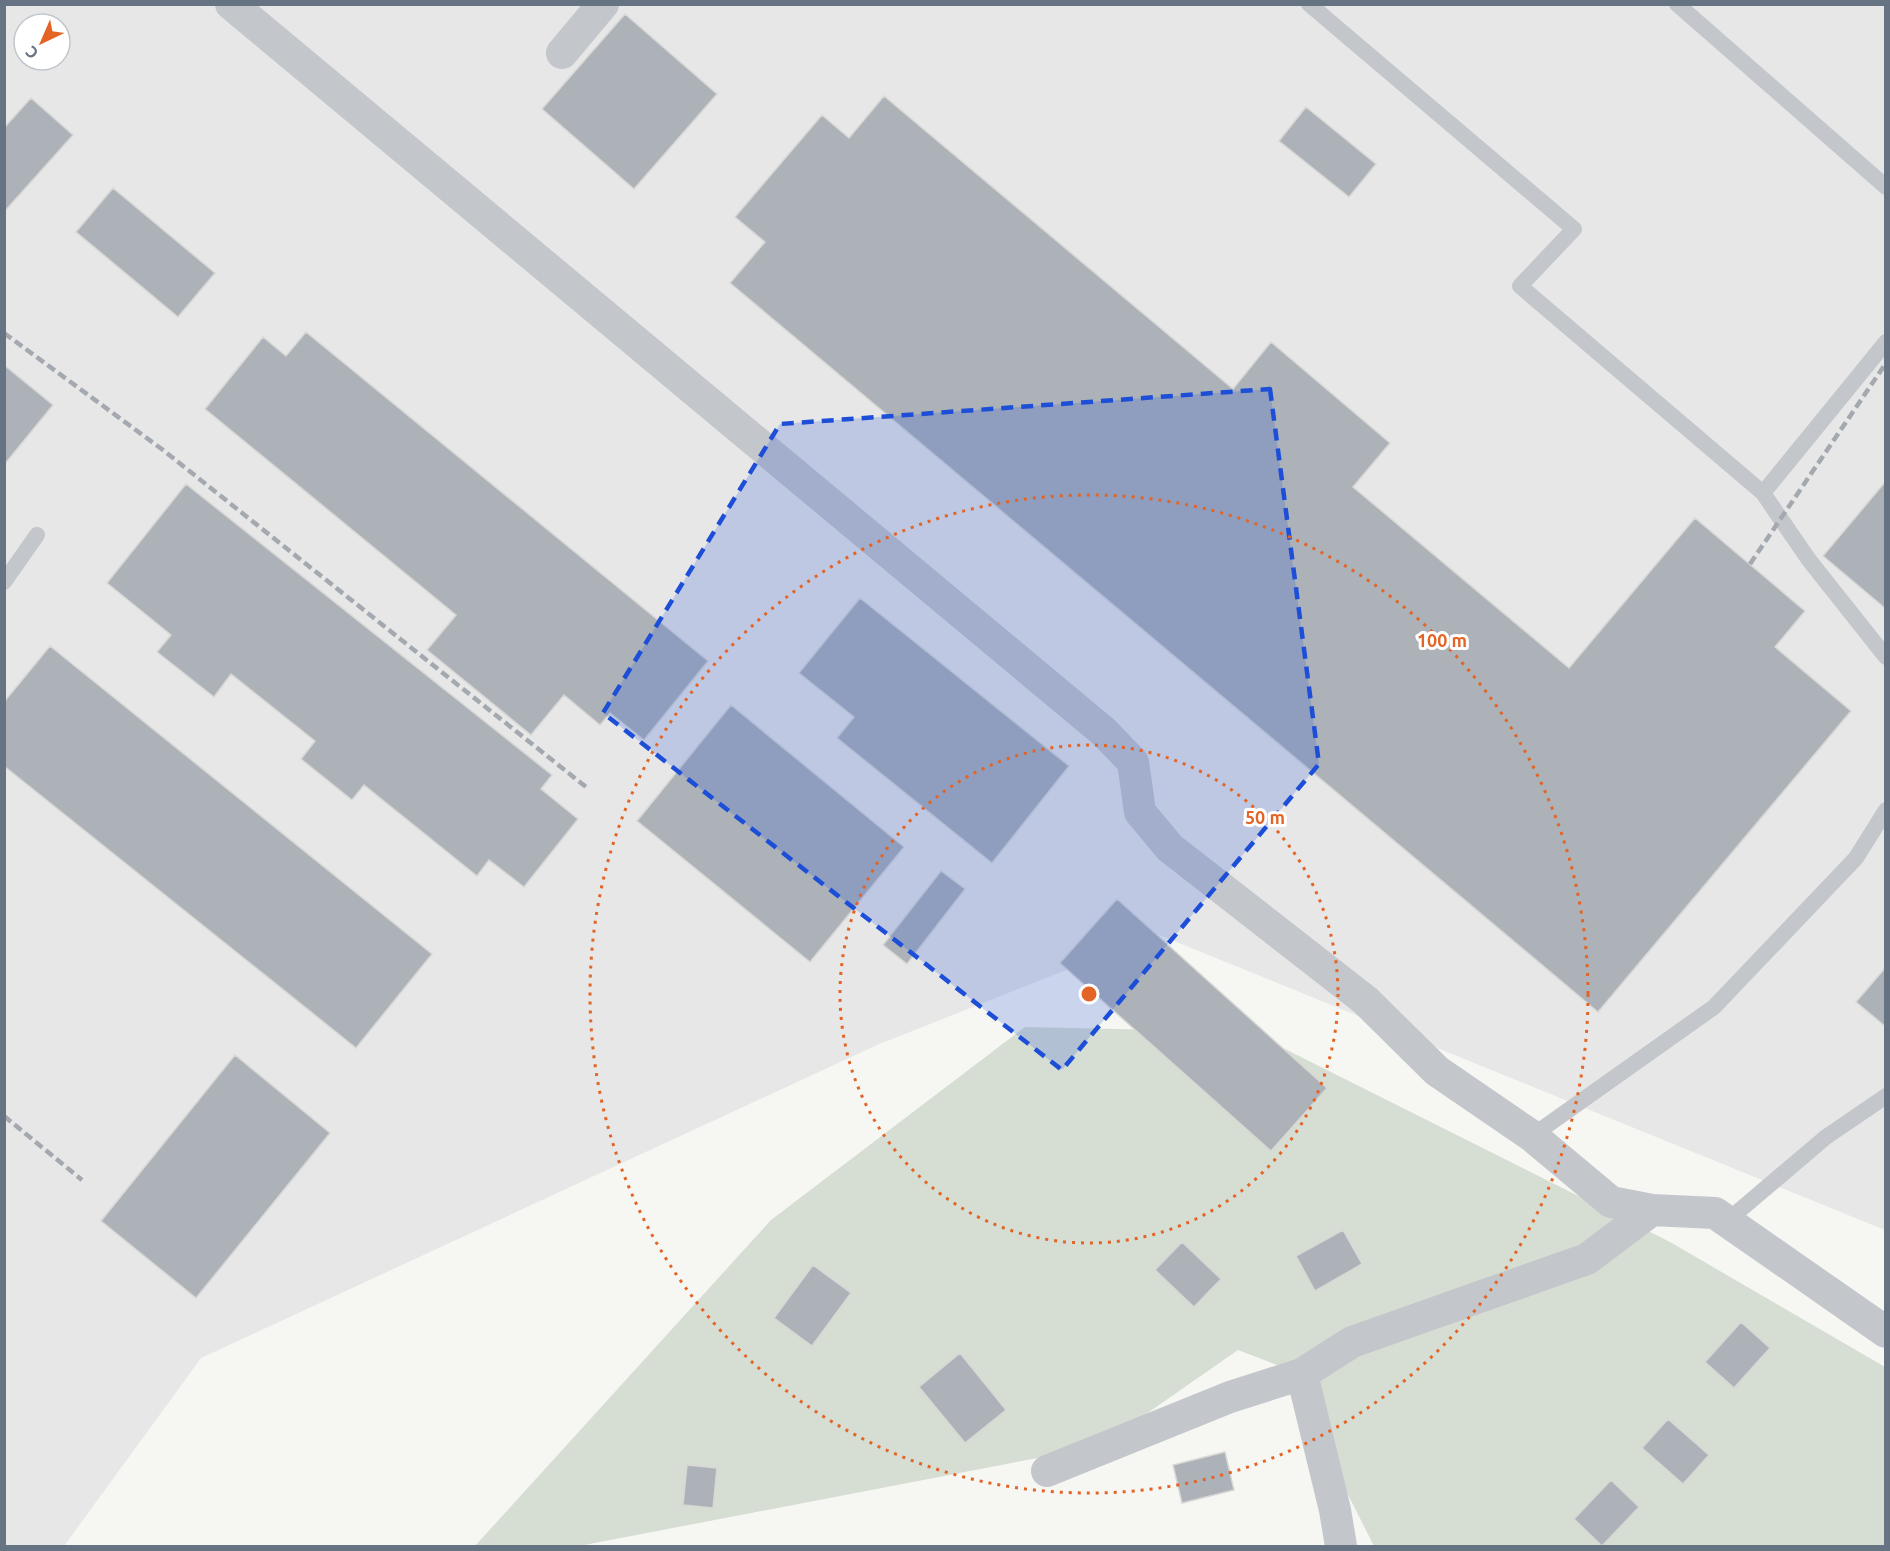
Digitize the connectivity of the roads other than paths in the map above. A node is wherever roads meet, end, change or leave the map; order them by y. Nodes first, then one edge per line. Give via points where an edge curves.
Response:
1 (231, 4) edge
2 (603, 4) edge
3 (1309, 4) edge
4 (1677, 4) edge
5 (562, 53) dead end
6 (1886, 187) edge
7 (1886, 342) edge
8 (1763, 493) junction
9 (37, 535) dead end
10 (4, 582) edge
11 (1886, 657) edge
12 (1886, 810) edge
13 (1886, 1096) edge
14 (1532, 1136) junction
15 (1652, 1210) junction
16 (1726, 1221) junction
17 (1886, 1332) edge
18 (1302, 1374) junction
19 (1047, 1471) dead end
20 (1341, 1546) edge

1 - 14 street via 1104,732 1133,762 1140,812 1170,848 1365,1000 1437,1071
2 - 5 street
3 - 8 lane via 1574,229 1520,286
4 - 6 lane
7 - 8 lane
8 - 11 lane via 1809,560
9 - 10 lane
12 - 14 lane via 1857,858 1714,1008
13 - 16 lane via 1826,1137
14 - 15 street via 1611,1202
15 - 16 street via 1715,1213
15 - 18 street via 1587,1259 1352,1342
16 - 17 street
18 - 19 street via 1230,1397
18 - 20 street

